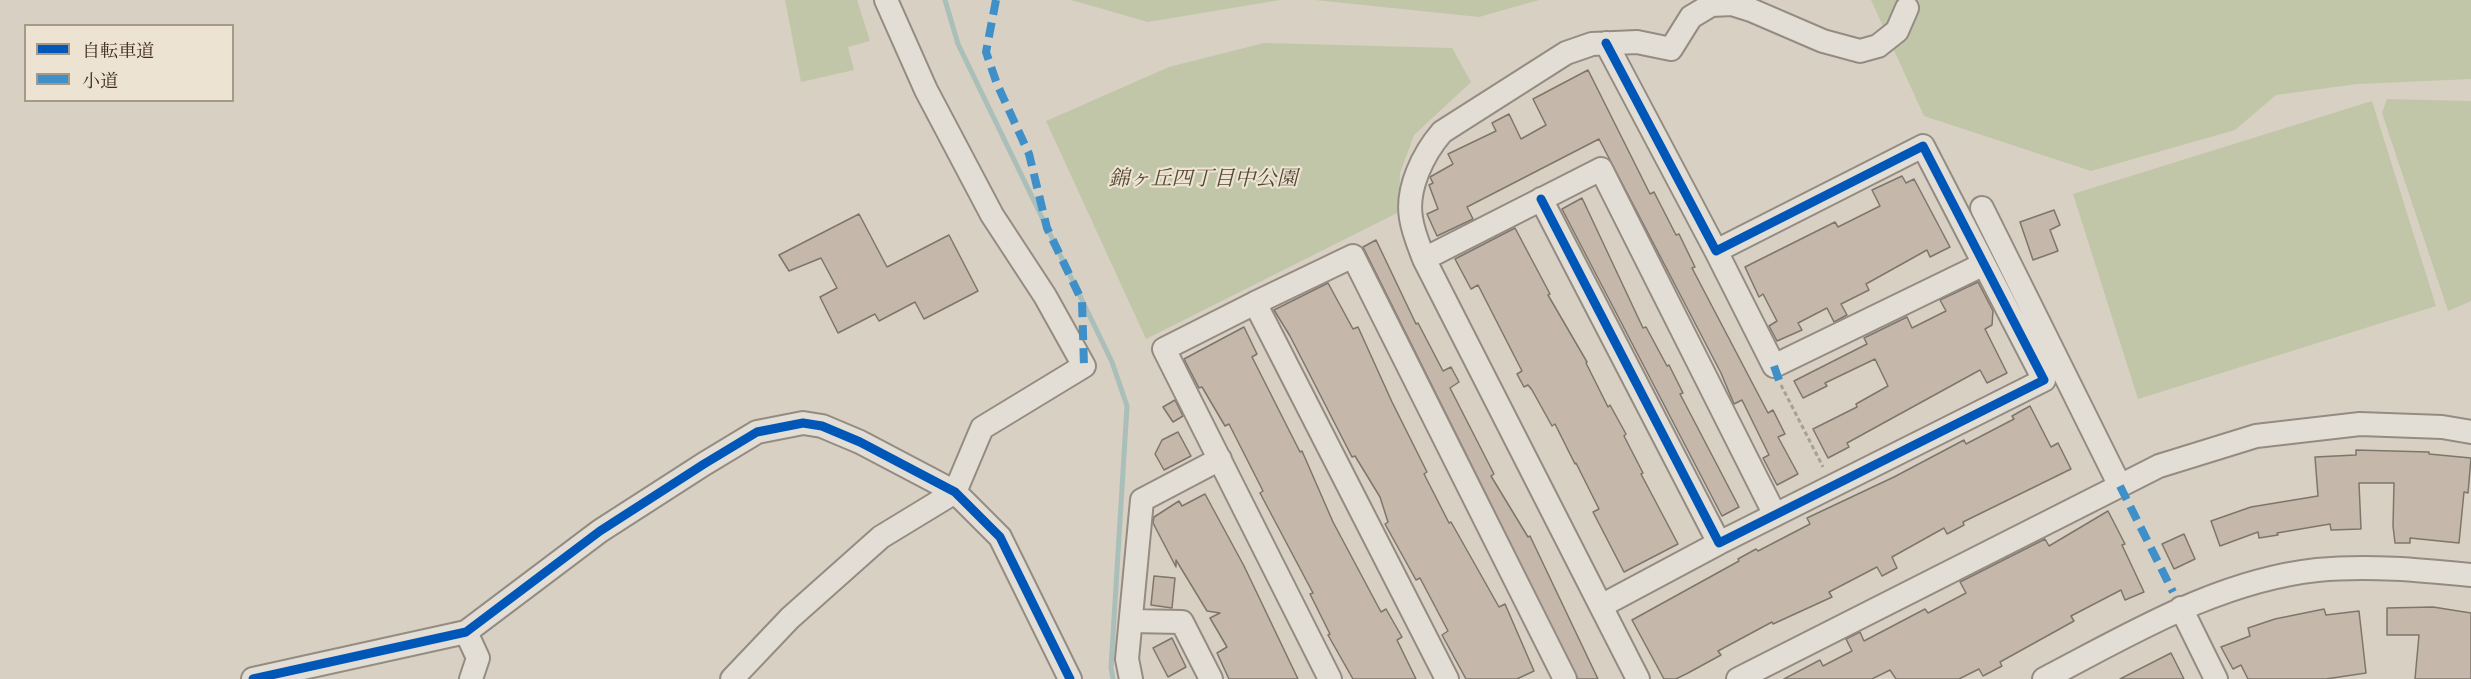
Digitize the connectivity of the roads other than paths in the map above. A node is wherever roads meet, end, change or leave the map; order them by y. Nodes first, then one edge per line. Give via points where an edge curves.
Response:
1 (886, 0) edge
2 (1907, 8) dead end
3 (1606, 44) junction
4 (1541, 199) junction
5 (1982, 208) dead end
6 (1716, 251) junction
7 (1424, 259) junction
8 (1984, 264) junction
9 (1255, 303) junction
10 (2471, 432) edge
11 (1220, 459) junction
12 (2120, 486) junction
13 (956, 492) junction
14 (1775, 515) junction
15 (1719, 543) junction
16 (2471, 575) edge
17 (1601, 606) junction
18 (2181, 608) junction
19 (1131, 621) junction
20 (466, 632) junction
21 (253, 679) edge
22 (471, 679) edge
23 (732, 679) edge
24 (1071, 679) edge
25 (1131, 679) edge
26 (1211, 679) edge
27 (1330, 679) edge
28 (1447, 679) edge
29 (1565, 679) edge
30 (1638, 679) edge
31 (1738, 679) edge
32 (2044, 679) edge
33 (2216, 679) edge

1 - 13 street via 926,90 992,215 1045,296 1084,366 982,428
2 - 3 street via 1897,31 1878,46 1860,51 1823,41 1732,4 1711,5 1691,17 1671,49 1636,42
3 - 6 street
3 - 7 street via 1592,44 1566,53 1442,132 1431,145 1410,195 1411,218
4 - 7 street
4 - 14 street via 1601,169
4 - 15 street
5 - 12 street
6 - 8 street via 1774,366
6 - 8 street via 1923,146
7 - 17 street
8 - 14 street via 2044,380
9 - 11 street via 1164,349
9 - 28 street
9 - 29 street via 1353,256
10 - 12 street via 2360,424 2256,436 2159,466
11 - 19 street via 1142,500
11 - 27 street
12 - 31 street
13 - 20 street via 822,426 803,423 757,432 600,531
13 - 23 street via 880,537 790,618
13 - 24 street via 1000,537
14 - 15 street
15 - 17 street
16 - 18 street via 2391,567 2317,570 2261,580
17 - 30 street
18 - 32 street
18 - 33 street
19 - 25 street via 1127,659
19 - 26 street via 1182,622
20 - 21 street
20 - 22 street via 478,658

